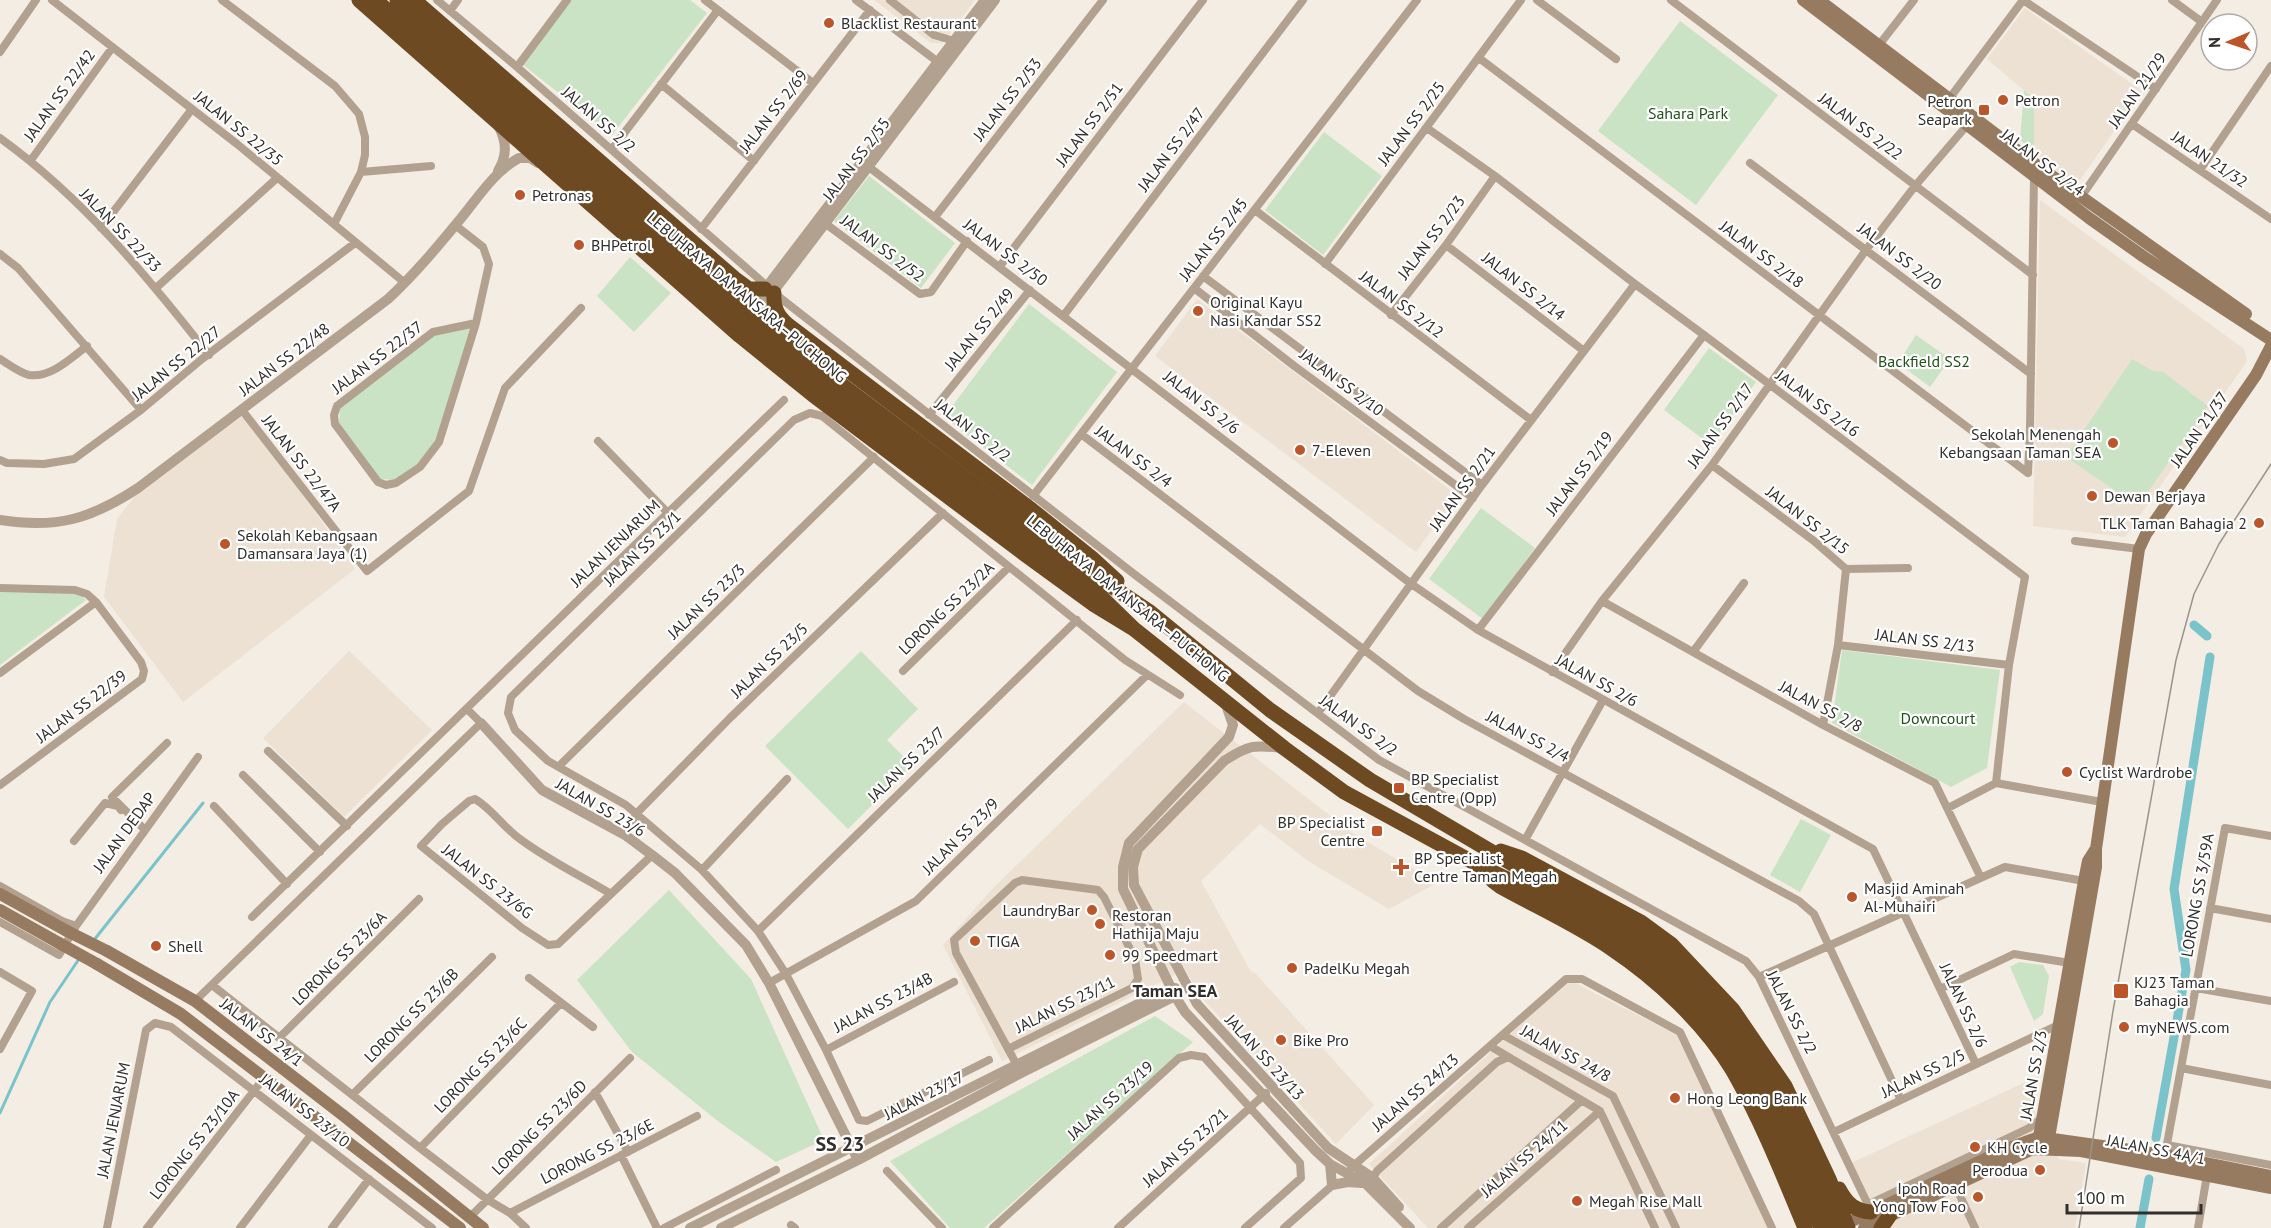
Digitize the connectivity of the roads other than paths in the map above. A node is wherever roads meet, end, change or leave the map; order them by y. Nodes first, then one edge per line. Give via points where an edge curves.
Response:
1 (36, 0) edge
2 (52, 0) edge
3 (222, 0) edge
4 (359, 0) edge
5 (375, 0) edge
6 (397, 0) edge
7 (414, 0) edge
8 (437, 0) edge
9 (458, 0) edge
10 (567, 0) edge
11 (705, 0) edge
12 (856, 0) edge
13 (890, 0) edge
14 (985, 0) edge
15 (995, 0) edge
16 (1103, 0) edge
17 (1203, 0) edge
18 (1302, 0) edge
19 (1418, 0) edge
20 (1521, 0) edge
21 (1537, 0) edge
22 (1671, 0) edge
23 (1803, 0) edge
24 (1819, 0) edge
25 (1914, 0) edge
26 (2023, 0) edge
27 (2172, 0) edge
28 (718, 10) junction
29 (870, 10) junction
30 (450, 11) junction
31 (2199, 20) edge
32 (2199, 26) edge
33 (418, 27) junction
34 (954, 41) junction
35 (1879, 45) junction
36 (112, 48) junction
37 (0, 52) edge
38 (1479, 58) junction
39 (1616, 59) dead end
40 (941, 65) junction
41 (517, 66) junction
42 (2271, 66) edge
43 (662, 84) junction
44 (813, 84) junction
45 (2156, 89) junction
46 (1949, 99) junction
47 (192, 109) junction
48 (1956, 116) junction
49 (1971, 121) junction
50 (497, 123) junction
51 (2132, 124) junction
52 (1427, 128) junction
53 (0, 138) edge
54 (1955, 138) junction
55 (612, 149) junction
56 (31, 160) junction
57 (754, 161) junction
58 (1750, 163) dead end
59 (866, 164) junction
60 (544, 165) junction
61 (431, 166) dead end
62 (2199, 170) junction
63 (361, 172) junction
64 (494, 176) junction
65 (1495, 176) junction
66 (2034, 177) junction
67 (277, 178) junction
68 (1915, 186) junction
69 (2081, 198) junction
70 (1255, 210) junction
71 (2270, 216) edge
72 (935, 217) junction
73 (2089, 218) junction
74 (334, 224) junction
75 (826, 224) junction
76 (455, 225) junction
77 (101, 228) junction
78 (701, 229) junction
79 (967, 241) junction
80 (355, 243) junction
81 (1446, 245) junction
82 (1866, 250) junction
83 (0, 254) edge
84 (1325, 264) junction
85 (1000, 266) junction
86 (2032, 275) junction
87 (1203, 276) junction
88 (734, 278) junction
89 (405, 284) junction
90 (1635, 284) junction
91 (156, 288) junction
92 (1194, 288) junction
93 (768, 289) junction
94 (1030, 290) junction
95 (581, 308) dead end
96 (713, 313) junction
97 (1818, 314) junction
98 (1064, 315) junction
99 (1391, 315) junction
100 (779, 317) junction
101 (476, 323) junction
102 (2265, 331) edge
103 (735, 332) junction
104 (1704, 334) junction
105 (2271, 340) edge
106 (87, 346) junction
107 (2271, 346) edge
108 (758, 350) junction
109 (1584, 351) junction
110 (209, 355) junction
111 (0, 359) edge
112 (2267, 360) edge
113 (1132, 367) junction
114 (2031, 374) junction
115 (1769, 384) junction
116 (784, 400) dead end
117 (242, 410) junction
118 (141, 411) junction
119 (929, 415) junction
120 (1531, 420) junction
121 (1081, 434) junction
122 (598, 441) dead end
123 (874, 458) junction
124 (0, 460) edge
125 (1712, 465) junction
126 (1482, 485) junction
127 (1033, 496) junction
128 (1473, 498) junction
129 (668, 513) junction
130 (943, 513) junction
131 (0, 520) edge
132 (1036, 538) junction
133 (2075, 541) dead end
134 (2139, 549) junction
135 (1009, 567) junction
136 (1908, 568) dead end
137 (1846, 569) junction
138 (1410, 583) junction
139 (1744, 583) dead end
140 (0, 588) edge
141 (2131, 600) joint
142 (96, 602) junction
143 (1602, 602) junction
144 (1150, 612) junction
145 (1077, 620) junction
146 (1134, 629) junction
147 (1478, 630) junction
148 (1838, 645) junction
149 (1363, 648) junction
150 (1693, 652) junction
151 (2009, 665) junction
152 (903, 671) dead end
153 (1552, 672) junction
154 (0, 673) edge
155 (1147, 675) junction
156 (1179, 695) dead end
157 (1224, 699) junction
158 (1603, 700) junction
159 (467, 709) junction
160 (1317, 713) junction
161 (481, 723) junction
162 (1823, 725) junction
163 (167, 743) dead end
164 (1284, 748) junction
165 (268, 751) dead end
166 (198, 757) dead end
167 (559, 766) junction
168 (1563, 772) junction
169 (243, 775) dead end
170 (788, 779) dead end
171 (1996, 783) junction
172 (0, 786) edge
173 (2102, 802) junction
174 (214, 806) dead end
175 (1948, 808) junction
176 (636, 814) junction
177 (347, 826) junction
178 (143, 831) junction
179 (625, 835) junction
180 (2271, 836) edge
181 (1525, 840) junction
182 (74, 842) dead end
183 (1486, 847) junction
184 (2096, 849) junction
185 (320, 852) junction
186 (652, 855) junction
187 (1480, 866) junction
188 (702, 870) junction
189 (1981, 878) junction
190 (2084, 881) junction
191 (287, 884) junction
192 (0, 886) edge
193 (0, 894) edge
194 (611, 894) junction
195 (1558, 897) junction
196 (419, 899) dead end
197 (2210, 908) junction
198 (0, 910) edge
199 (1904, 913) junction
200 (252, 917) dead end
201 (2271, 919) edge
202 (0, 922) edge
203 (71, 928) junction
204 (758, 931) junction
205 (1830, 946) junction
206 (492, 957) dead end
207 (2070, 963) junction
208 (1162, 970) junction
209 (0, 972) edge
210 (786, 974) junction
211 (1180, 976) junction
212 (1759, 977) junction
213 (529, 978) dead end
214 (954, 982) dead end
215 (769, 983) junction
216 (212, 985) junction
217 (2196, 988) junction
218 (1940, 989) junction
219 (1175, 991) junction
220 (1191, 995) junction
221 (195, 1001) junction
222 (2271, 1001) edge
223 (1152, 1002) junction
224 (561, 1003) junction
225 (1185, 1012) junction
226 (155, 1023) joint
227 (2058, 1025) junction
228 (593, 1027) dead end
229 (1503, 1035) junction
230 (279, 1038) junction
231 (1490, 1046) junction
232 (0, 1049) edge
233 (1008, 1049) junction
234 (826, 1050) junction
235 (1508, 1057) junction
236 (630, 1058) dead end
237 (990, 1060) dead end
238 (1976, 1064) junction
239 (2181, 1068) junction
240 (1019, 1069) junction
241 (264, 1078) junction
242 (2271, 1085) edge
243 (254, 1090) junction
244 (595, 1092) junction
245 (1268, 1092) junction
246 (352, 1095) junction
247 (1901, 1100) junction
248 (1581, 1101) junction
249 (1250, 1108) junction
250 (1600, 1111) junction
251 (697, 1116) dead end
252 (2042, 1118) junction
253 (1834, 1132) junction
254 (311, 1135) junction
255 (2041, 1142) junction
256 (420, 1148) junction
257 (852, 1148) junction
258 (2166, 1150) junction
259 (625, 1154) junction
260 (858, 1160) junction
261 (1330, 1164) junction
262 (2271, 1165) edge
263 (1350, 1169) junction
264 (776, 1170) dead end
265 (887, 1171) dead end
266 (2207, 1175) junction
267 (2271, 1176) edge
268 (369, 1179) junction
269 (1829, 1179) junction
270 (1369, 1181) junction
271 (1332, 1185) junction
272 (1955, 1185) junction
273 (2271, 1188) edge
274 (488, 1200) junction
275 (1869, 1208) junction
276 (510, 1213) junction
277 (470, 1217) junction
278 (1799, 1220) edge
279 (1885, 1224) edge
280 (428, 1227) edge
281 (1287, 1227) edge
282 (1842, 1227) edge
283 (107, 1228) edge
284 (147, 1228) edge
285 (240, 1228) edge
286 (332, 1228) edge
287 (460, 1228) edge
288 (483, 1228) edge
289 (526, 1228) edge
290 (657, 1228) edge
291 (664, 1228) edge
292 (690, 1228) edge
293 (721, 1228) edge
294 (942, 1228) edge
295 (993, 1228) edge
296 (1118, 1228) edge
297 (1245, 1228) edge
298 (1412, 1228) edge
299 (1441, 1228) edge
300 (1468, 1228) edge
301 (1655, 1228) edge
302 (1676, 1228) edge
303 (1772, 1228) edge
304 (1805, 1228) edge
305 (1821, 1228) edge
306 (1864, 1228) edge
307 (1975, 1228) edge
308 (2198, 1228) edge

1 - 37 street
2 - 36 street, JALAN SS 22/35
3 - 63 street via 335,86 358,114 365,137
4 - 50 highway
5 - 33 highway, LEBUHRAYA DAMANSARA–PUCHONG
6 - 33 highway, LEBUHRAYA DAMANSARA–PUCHONG
7 - 88 highway
8 - 30 street, JALAN SS 2/2
9 - 30 street
10 - 41 street
11 - 28 street
12 - 29 street
13 - 34 street via 934,35
14 - 34 street, JALAN SS 2/55
15 - 40 street, JALAN SS 2/55
16 - 72 street, JALAN SS 2/53
17 - 85 street, JALAN SS 2/51
18 - 98 street, JALAN SS 2/47
19 - 70 street, JALAN SS 2/45
20 - 38 street, JALAN SS 2/25
21 - 39 street
22 - 68 street, JALAN SS 2/22
23 - 48 main road, JALAN SS 2/24
24 - 35 main road, JALAN SS 2/24
25 - 35 street
26 - 45 street
26 - 46 street
27 - 31 street
28 - 43 street
28 - 44 street
29 - 40 street
29 - 44 street, JALAN SS 2/69
30 - 41 street, JALAN SS 2/2
32 - 45 street, JALAN 21/29
33 - 132 highway, LEBUHRAYA DAMANSARA–PUCHONG, bridge via 762,338
34 - 40 street, JALAN SS 2/55
35 - 46 main road, JALAN SS 2/24
36 - 47 street, JALAN SS 22/35
36 - 56 street, JALAN SS 22/42
38 - 52 street, JALAN SS 2/25
38 - 97 street, JALAN SS 2/18
40 - 59 street, JALAN SS 2/55
41 - 55 street, JALAN SS 2/2
42 - 62 street
43 - 55 street
43 - 57 street
44 - 57 street, JALAN SS 2/69
45 - 51 street, JALAN 21/29
46 - 49 main road, JALAN SS 2/24
47 - 67 street, JALAN SS 22/35
47 - 77 street
48 - 49 main road, JALAN SS 2/24
48 - 54 street
49 - 54 street, JALAN SS 2/17
49 - 66 main road, JALAN SS 2/24
49 - 69 main road, JALAN SS 2/24
50 - 60 highway
50 - 64 street via 506,151
51 - 62 street, JALAN 21/32
51 - 69 street, JALAN 21/29
52 - 65 street, JALAN SS 2/16
52 - 84 street, JALAN SS 2/25
53 - 56 street, JALAN SS 22/33
54 - 68 street, JALAN SS 2/17
55 - 78 street, JALAN SS 2/2
56 - 77 street, JALAN SS 22/33
57 - 78 street, JALAN SS 2/69
58 - 82 street, JALAN SS 2/20
59 - 72 street, JALAN SS 2/50
59 - 75 street, JALAN SS 2/55
59 - 93 street, JALAN SS 2/55
60 - 64 street, JALAN SS 22/48 via 519,158
60 - 96 highway
61 - 63 street
62 - 71 street, JALAN 21/32
63 - 74 street
64 - 76 street, JALAN SS 22/48
65 - 81 street, JALAN SS 2/23
65 - 90 street, JALAN SS 2/16
66 - 73 main road, JALAN SS 2/24
66 - 86 street
67 - 74 street, JALAN SS 22/35
67 - 91 street
68 - 82 street, JALAN SS 2/17
68 - 86 street, JALAN SS 2/22
69 - 73 main road via 2080,204
69 - 102 main road, JALAN SS 2/24
70 - 84 street, JALAN SS 2/12
70 - 87 street, JALAN SS 2/45
72 - 79 street, JALAN SS 2/50
73 - 102 main road, JALAN SS 2/24 via 2144,257
74 - 80 street, JALAN SS 22/35
75 - 79 street, JALAN SS 2/52 via 926,295
75 - 93 street, JALAN SS 2/55
76 - 89 street, JALAN SS 22/48
76 - 101 street, JALAN SS 22/37 via 483,247 489,264
77 - 91 street, JALAN SS 22/33
78 - 93 street, JALAN SS 2/2
79 - 85 street, JALAN SS 2/50
80 - 89 street, JALAN SS 22/35
80 - 110 street, JALAN SS 22/27
81 - 99 street, JALAN SS 2/23
81 - 109 street, JALAN SS 2/14
82 - 97 street, JALAN SS 2/17
82 - 114 street, JALAN SS 2/20
83 - 106 street via 18,268
84 - 99 street, JALAN SS 2/12
85 - 94 street, JALAN SS 2/50
86 - 114 street
87 - 92 street, JALAN SS 2/45
87 - 126 street, JALAN SS 2/10
88 - 93 highway via 748,289
88 - 96 highway via 736,300 728,308
89 - 117 street, JALAN SS 22/48
90 - 104 street, JALAN SS 2/16
90 - 109 street, JALAN SS 2/21
91 - 110 street, JALAN SS 22/33
92 - 113 street, JALAN SS 2/45
92 - 128 street, JALAN SS 2/10
93 - 100 highway
93 - 103 street, JALAN SS 2/55
93 - 119 street, JALAN SS 2/2
94 - 98 street, JALAN SS 2/50
94 - 119 street, JALAN SS 2/49
95 - 117 street, JALAN SS 22/47A via 505,388 469,491 367,571
96 - 103 highway
97 - 114 street, JALAN SS 2/18 via 2028,473
97 - 115 street, JALAN SS 2/17
98 - 113 street, JALAN SS 2/50
99 - 120 street, JALAN SS 2/12
100 - 108 highway via 758,328
100 - 144 highway via 1092,558
101 - 101 street, JALAN SS 22/37 via 433,332 337,406 335,424 378,482 396,483 420,468 439,442
102 - 105 main road, JALAN SS 2/24
102 - 112 main road
103 - 108 highway
104 - 115 street, JALAN SS 2/16
104 - 147 street, JALAN SS 2/19
106 - 111 street via 42,375 27,375
106 - 118 street
107 - 112 main road, JALAN 21/37
108 - 146 highway via 1023,553
109 - 120 street, JALAN SS 2/21
110 - 118 street, JALAN SS 22/27
112 - 134 main road, JALAN 21/37
113 - 121 street, JALAN SS 2/45
113 - 138 street, JALAN SS 2/6
115 - 125 street, JALAN SS 2/17
115 - 151 street, JALAN SS 2/16 via 2025,577
116 - 129 street, JALAN JENJARUM
117 - 131 street, JALAN SS 22/48 via 138,488 101,510 71,521
118 - 124 street, JALAN SS 22/27 via 74,459 44,464
119 - 127 street, JALAN SS 2/2
120 - 126 street, JALAN SS 2/21
121 - 127 street, JALAN SS 2/45
121 - 149 street, JALAN SS 2/4
122 - 129 street
123 - 130 street
123 - 167 street, JALAN SS 23/3
123 - 167 street, JALAN SS 23/1 via 822,416 810,413 794,420 511,697 508,713 516,730 548,761
125 - 137 street, JALAN SS 2/15
125 - 143 street, JALAN SS 2/17
126 - 128 street, JALAN SS 2/21
127 - 160 street, JALAN SS 2/2
128 - 138 street, JALAN SS 2/21
129 - 159 street, JALAN JENJARUM
130 - 135 street
130 - 176 street, JALAN SS 23/5
132 - 144 highway, LEBUHRAYA DAMANSARA–PUCHONG
132 - 146 highway, LEBUHRAYA DAMANSARA–PUCHONG
133 - 134 street
134 - 141 main road, JALAN 21/37
135 - 145 street
135 - 152 street, LORONG SS 23/2A
136 - 137 street
137 - 148 street, JALAN SS 2/15
138 - 147 street, JALAN SS 2/6
138 - 149 street, JALAN SS 2/21
139 - 150 street
140 - 142 street, JALAN SS 22/39 via 75,590
141 - 173 main road, JALAN SS 2/3
142 - 154 street
142 - 172 street, JALAN SS 22/39 via 141,662 142,679
143 - 150 street, JALAN SS 2/8
143 - 153 street, JALAN SS 2/17
144 - 183 highway, LEBUHRAYA DAMANSARA–PUCHONG via 1270,710 1370,780
145 - 155 street
145 - 204 street, JALAN SS 23/7
146 - 157 highway, LEBUHRAYA DAMANSARA–PUCHONG
147 - 153 street, JALAN SS 2/6
148 - 151 street, JALAN SS 2/13
148 - 162 street, JALAN SS 2/15
149 - 160 street, JALAN SS 2/21
149 - 168 street, JALAN SS 2/4 via 1418,691
150 - 162 street, JALAN SS 2/8
151 - 171 street, JALAN SS 2/16
153 - 158 street, JALAN SS 2/6
155 - 156 street
155 - 210 street, JALAN SS 23/9 via 913,903
157 - 164 highway, LEBUHRAYA DAMANSARA–PUCHONG
157 - 208 street, JALAN SS 23/13 via 1233,725 1229,737 1129,843 1123,867 1123,890
158 - 168 street
158 - 199 street, JALAN SS 2/6 via 1873,849
159 - 161 street
159 - 177 street, JALAN JENJARUM
160 - 181 street, JALAN SS 2/2 via 1379,760
161 - 179 street, JALAN SS 23/6 via 542,790
161 - 216 street
162 - 175 street, JALAN SS 2/8 via 1935,783
163 - 178 street via 112,797
164 - 187 highway, LEBUHRAYA DAMANSARA–PUCHONG via 1344,792
164 - 211 street, JALAN SS 23/13 via 1252,745 1240,750 1224,761 1137,849 1134,885
165 - 177 street
166 - 178 street, JALAN DEDAP
167 - 176 street
168 - 181 street
168 - 205 street, JALAN SS 2/4 via 1799,901 1814,914
169 - 185 street
170 - 188 street
171 - 173 street
171 - 175 street
173 - 184 main road, JALAN SS 2/3
174 - 191 street
175 - 189 street, JALAN SS 2/8
176 - 179 street, JALAN SS 23/5
176 - 188 street
177 - 185 street, JALAN JENJARUM
178 - 182 street via 118,806 105,803
178 - 203 street, JALAN DEDAP
179 - 186 street, JALAN SS 23/6
180 - 197 street, LORONG SS 3/59A via 2224,828
181 - 212 street, JALAN SS 2/2 via 1746,961
183 - 195 highway, LEBUHRAYA DAMANSARA–PUCHONG
183 - 269 highway via 1522,858 1641,922 1671,944 1733,1010 1764,1053 1785,1086
184 - 190 main road, JALAN SS 2/3 via 2088,861
184 - 255 main road, JALAN SS 2/3 via 2096,867
185 - 191 street, JALAN JENJARUM
186 - 194 street, JALAN SS 23/6G
186 - 215 street, JALAN SS 23/6 via 746,945
187 - 195 highway, LEBUHRAYA DAMANSARA–PUCHONG
187 - 278 highway via 1501,887 1618,953 1701,1028 1732,1070
188 - 204 street
189 - 190 street via 2005,867
189 - 199 street
190 - 207 main road, JALAN SS 2/3
191 - 200 street, JALAN JENJARUM
192 - 203 street
193 - 203 main road, JALAN SS 24/1
194 - 194 street, JALAN SS 23/6G via 558,944 548,945 421,846 474,799 531,847
195 - 282 highway, LEBUHRAYA DAMANSARA–PUCHONG, bridge via 1611,919 1654,947 1694,982 1721,1013 1746,1047
195 - 305 highway, LEBUHRAYA DAMANSARA–PUCHONG, bridge via 1647,958 1684,989 1709,1017 1735,1052 1764,1105
196 - 230 street, LORONG SS 23/6A
197 - 201 street
197 - 217 street, LORONG SS 3/59A
198 - 241 main road, bridge via 181,1014
199 - 205 street
199 - 218 street, JALAN SS 2/6
202 - 203 street, JALAN DEDAP via 59,955
203 - 221 main road, JALAN SS 24/1, bridge
204 - 210 street
205 - 212 street
205 - 247 street, JALAN SS 2/4
206 - 246 street, LORONG SS 23/6B
207 - 218 street via 2014,954
207 - 227 main road, JALAN SS 2/3
208 - 219 street, JALAN SS 23/13
208 - 223 street
209 - 232 street via 32,991
210 - 215 street, JALAN SS 23/9
210 - 234 street
211 - 219 street
211 - 220 street, JALAN SS 23/13
212 - 253 street, JALAN SS 2/2
213 - 224 street
214 - 234 street, JALAN SS 23/4B
215 - 257 street, JALAN SS 23/6
216 - 221 street
216 - 230 street
217 - 222 street
217 - 239 street, LORONG SS 3/59A
218 - 238 street, JALAN SS 2/6
219 - 220 street
219 - 223 street, JALAN 23/17
219 - 225 street, JALAN SS 23/13
220 - 245 street, JALAN SS 23/13
221 - 277 main road, JALAN SS 24/1
223 - 225 street
223 - 240 street, JALAN 23/17
224 - 228 street
224 - 256 street, LORONG SS 23/6C
225 - 245 street, JALAN SS 23/13
226 - 243 street, JALAN SS 23/10 via 171,1027
226 - 283 street, JALAN JENJARUM via 146,1030
227 - 238 street, JALAN SS 2/5
227 - 252 main road, JALAN SS 2/3
229 - 231 street, JALAN SS 24/13
229 - 235 street
229 - 302 street, JALAN SS 24/8 via 1613,1096
229 - 303 street, JALAN SS 24/13 via 1566,979 1582,980 1680,1032
230 - 246 street
231 - 235 street, JALAN SS 24/8
231 - 263 street, JALAN SS 24/13
233 - 233 street, JALAN SS 23/11 via 956,953 954,940 1022,880 1098,890 1135,959 1138,979 1132,988
233 - 240 street, JALAN SS 23/11
234 - 237 street via 859,1120 863,1121
235 - 248 street, JALAN SS 24/8
235 - 270 street via 1497,1062
236 - 244 street, LORONG SS 23/6D
238 - 247 street, JALAN SS 2/5
239 - 242 street
239 - 258 street, LORONG SS 3/59A
240 - 257 street, JALAN 23/17
240 - 260 street, JALAN 23/17
241 - 243 street, LORONG SS 23/10A
241 - 287 main road
243 - 254 street, JALAN SS 23/10
243 - 284 street, LORONG SS 23/10A
244 - 259 street
244 - 274 street, LORONG SS 23/6D
245 - 249 street, JALAN SS 23/21
245 - 261 street, JALAN SS 23/13
245 - 263 street, JALAN SS 23/13
246 - 256 street
247 - 253 street, JALAN SS 2/5
248 - 250 street, JALAN SS 24/8
248 - 299 street
249 - 295 street, JALAN SS 23/19 via 1204,1058 1179,1058
249 - 296 street, JALAN SS 23/21
249 - 297 street, JALAN SS 23/19 via 1300,1163 1302,1171 1301,1178
250 - 300 street, JALAN SS 24/11
250 - 301 street
251 - 259 street, LORONG SS 23/6E
252 - 255 main road, JALAN SS 2/3
252 - 275 street
253 - 275 street, JALAN SS 2/2
254 - 268 street, JALAN SS 23/10
254 - 285 street
255 - 258 main road, JALAN SS 4A/1
255 - 266 main road, JALAN SS 4A/1 via 2062,1150
255 - 272 main road
255 - 275 main road, JALAN SS 2/3 via 2009,1148
256 - 274 street
257 - 260 street, JALAN SS 23/6
257 - 292 street, JALAN 23/17
258 - 262 street
258 - 267 main road, JALAN SS 4A/1
259 - 276 street, LORONG SS 23/6E
259 - 290 street
260 - 293 street, JALAN 23/17
261 - 263 street, JALAN SS 23/13
261 - 271 street
263 - 270 street
263 - 271 street, JALAN SS 24/13
264 - 291 street
265 - 294 street
266 - 273 main road, JALAN SS 4A/1
266 - 308 street
268 - 280 street, JALAN SS 23/10
268 - 286 street
269 - 275 highway via 1852,1207 1861,1211
269 - 278 highway via 1830,1194 1824,1207
269 - 282 highway
270 - 271 street
270 - 298 street
271 - 281 street, JALAN SS 24/13
272 - 279 main road
272 - 307 street
274 - 276 street
274 - 277 street, LORONG SS 23/6D
275 - 282 main road, JALAN SS 2/3
276 - 289 street
277 - 288 main road, JALAN SS 24/1
278 - 304 highway
279 - 306 main road

